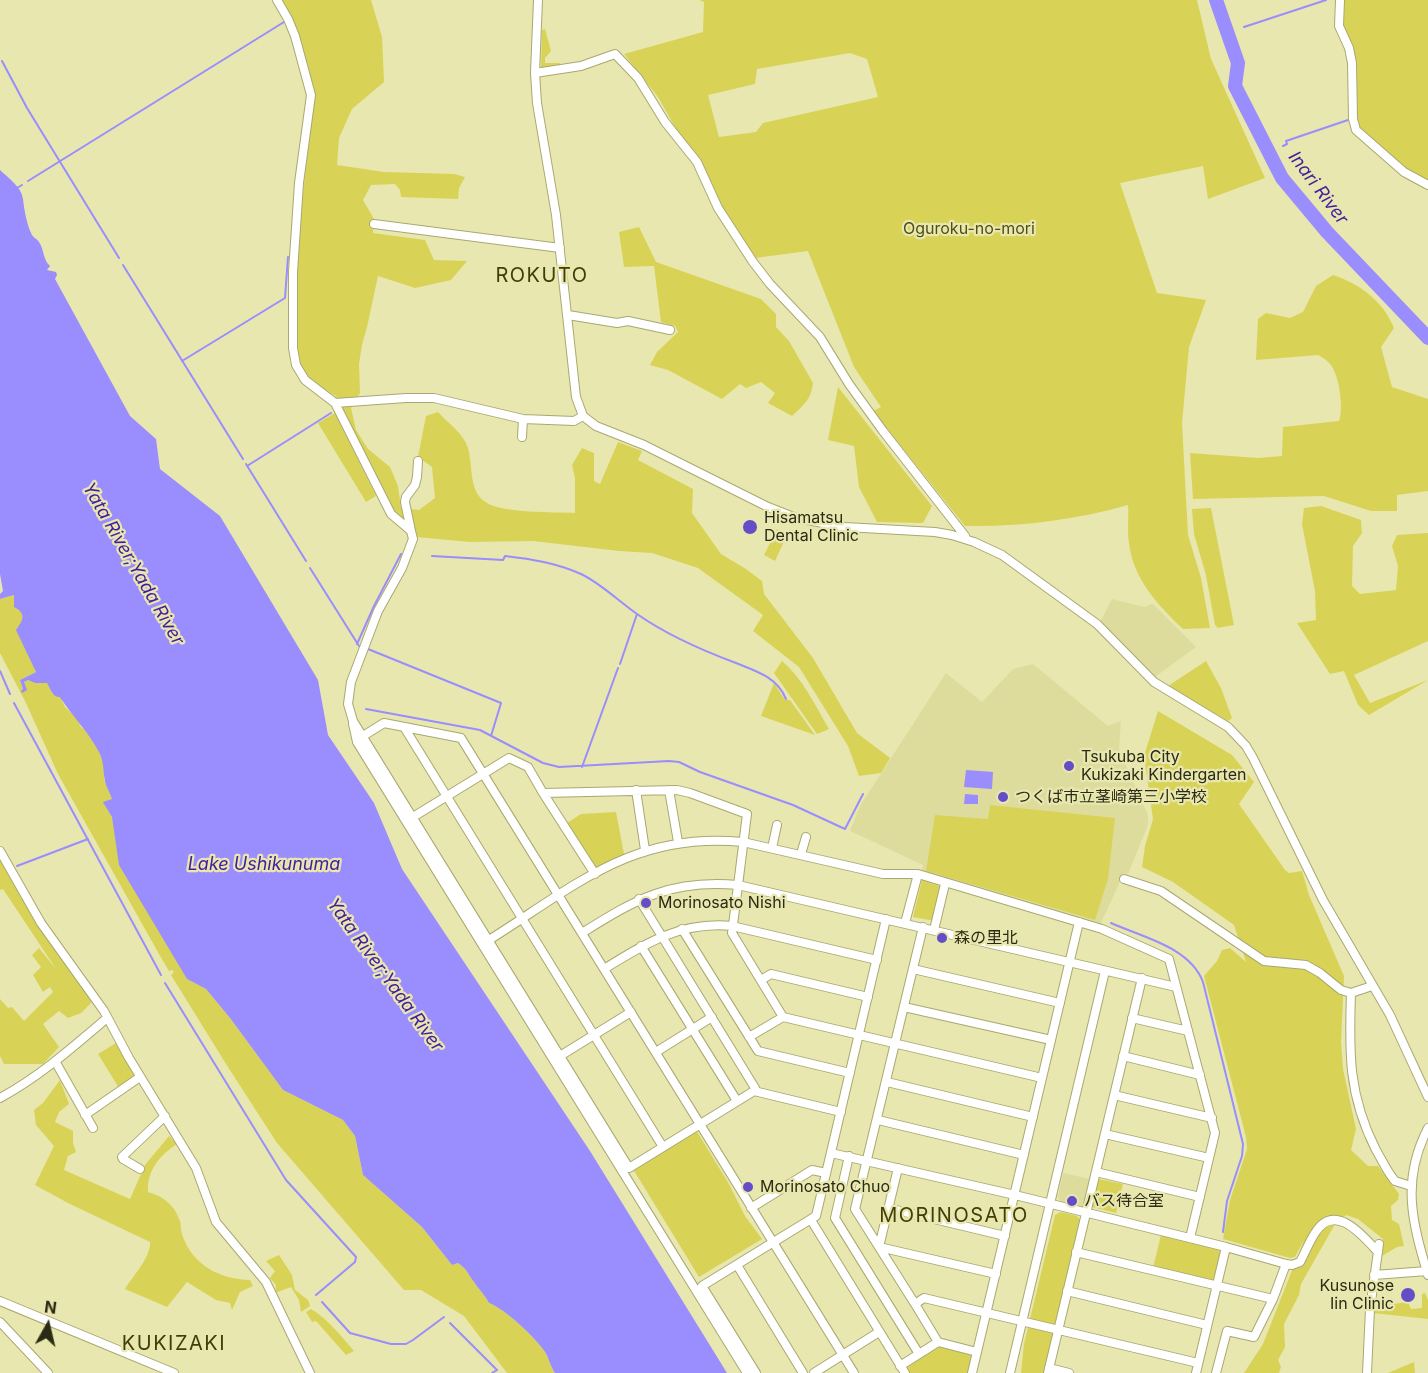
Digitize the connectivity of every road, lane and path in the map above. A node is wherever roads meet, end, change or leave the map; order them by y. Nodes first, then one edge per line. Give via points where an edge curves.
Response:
1 (277, 0) edge
2 (538, 0) edge
3 (1340, 0) edge
4 (535, 73) junction
5 (1428, 185) edge
6 (374, 224) dead end
7 (561, 248) junction
8 (568, 315) junction
9 (670, 330) dead end
10 (335, 403) junction
11 (583, 416) junction
12 (523, 419) junction
13 (522, 437) dead end
14 (418, 461) dead end
15 (411, 531) junction
16 (965, 536) dead end
17 (353, 721) junction
18 (404, 727) junction
19 (363, 736) junction
20 (483, 774) junction
21 (636, 790) junction
22 (669, 790) junction
23 (543, 793) junction
24 (447, 796) junction
25 (413, 817) junction
26 (777, 825) dead end
27 (806, 837) dead end
28 (743, 842) junction
29 (678, 843) junction
30 (772, 848) junction
31 (645, 850) junction
32 (0, 851) edge
33 (801, 854) junction
34 (595, 874) junction
35 (918, 874) junction
36 (1124, 879) dead end
37 (945, 884) junction
38 (738, 885) junction
39 (559, 896) junction
40 (639, 899) junction
41 (522, 919) junction
42 (886, 919) junction
43 (1079, 922) junction
44 (905, 923) junction
45 (732, 926) junction
46 (923, 927) junction
47 (682, 929) junction
48 (934, 930) junction
49 (582, 933) junction
50 (661, 936) junction
51 (489, 940) junction
52 (641, 946) junction
53 (877, 960) junction
54 (1070, 962) junction
55 (604, 969) junction
56 (913, 969) junction
57 (1105, 970) junction
58 (1142, 978) junction
59 (761, 980) junction
60 (1372, 986) junction
61 (1176, 987) junction
62 (1351, 993) junction
63 (868, 998) junction
64 (1060, 1003) junction
65 (904, 1007) junction
66 (631, 1012) junction
67 (712, 1017) junction
68 (783, 1017) junction
69 (107, 1018) junction
70 (1132, 1018) junction
71 (693, 1029) junction
72 (1188, 1031) junction
73 (594, 1035) junction
74 (859, 1035) junction
75 (749, 1037) junction
76 (1051, 1040) junction
77 (896, 1043) junction
78 (656, 1052) junction
79 (560, 1056) junction
80 (1123, 1056) junction
81 (55, 1061) junction
82 (850, 1073) junction
83 (1200, 1075) junction
84 (140, 1077) junction
85 (1042, 1078) junction
86 (887, 1082) junction
87 (754, 1091) junction
88 (1114, 1095) junction
89 (1428, 1097) edge
90 (0, 1098) edge
91 (737, 1101) junction
92 (841, 1112) junction
93 (86, 1115) junction
94 (165, 1116) junction
95 (1033, 1117) junction
96 (1212, 1118) junction
97 (878, 1120) junction
98 (700, 1124) junction
99 (93, 1128) dead end
100 (1428, 1128) edge
101 (1105, 1134) junction
102 (663, 1147) junction
103 (831, 1154) junction
104 (1024, 1155) junction
105 (849, 1156) junction
106 (1209, 1158) junction
107 (867, 1160) junction
108 (898, 1168) junction
109 (140, 1169) dead end
110 (1096, 1172) junction
111 (826, 1173) junction
112 (1410, 1186) junction
113 (1015, 1195) junction
114 (1200, 1197) junction
115 (1050, 1204) junction
116 (751, 1208) junction
117 (888, 1208) junction
118 (1086, 1214) junction
119 (811, 1220) junction
120 (1005, 1236) junction
121 (1190, 1238) junction
122 (773, 1243) junction
123 (879, 1247) junction
124 (1226, 1247) junction
125 (1077, 1252) junction
126 (1286, 1264) junction
127 (736, 1265) junction
128 (1427, 1269) edge
129 (996, 1274) junction
130 (1374, 1275) junction
131 (1217, 1285) junction
132 (1067, 1291) junction
133 (1273, 1299) junction
134 (0, 1301) edge
135 (915, 1304) junction
136 (986, 1313) junction
137 (1022, 1321) junction
138 (0, 1322) edge
139 (1207, 1324) junction
140 (1058, 1330) junction
141 (879, 1332) junction
142 (938, 1342) junction
143 (977, 1352) junction
144 (919, 1354) junction
145 (842, 1355) junction
146 (1198, 1363) junction
147 (903, 1369) edge
148 (1049, 1371) edge
149 (48, 1373) edge
150 (174, 1373) edge
151 (310, 1373) edge
152 (747, 1373) edge
153 (756, 1373) edge
154 (803, 1373) edge
155 (814, 1373) edge
156 (854, 1373) edge
157 (972, 1373) edge
158 (1010, 1373) edge
159 (1069, 1373) edge
160 (1196, 1373) edge
161 (1216, 1373) edge
162 (1367, 1373) edge

1 - 10 street via 295,36 311,95 299,183 293,272 294,357 305,380
2 - 4 street
3 - 5 street via 1340,26 1353,63 1356,130 1404,172
4 - 7 street via 538,115
4 - 16 street via 581,66 615,54 638,78 664,122 697,162 717,208 753,262 820,337 849,384
6 - 7 street
7 - 8 street
8 - 9 street
8 - 11 street via 576,397
10 - 12 street via 434,398
10 - 15 street via 391,514
11 - 12 street via 574,421
11 - 60 street via 596,426 796,518 837,526 952,535 1002,555 1045,584 1097,624 1154,682 1228,727 1246,746 1323,900
12 - 13 street
14 - 15 street via 417,477 405,502
15 - 17 street via 412,546 378,611 350,686 348,704
17 - 19 street
17 - 152 street via 357,742
18 - 19 street via 384,723
18 - 20 street via 461,738
18 - 24 street
19 - 25 street
20 - 23 street via 509,758 528,767
20 - 24 street
20 - 39 street
21 - 22 street
21 - 23 street
21 - 31 street
22 - 28 street via 690,793 747,814
22 - 29 street
23 - 34 street
24 - 25 street
24 - 41 street
25 - 51 street
26 - 30 street
27 - 33 street
28 - 29 street
28 - 30 street
28 - 38 street
29 - 31 street
30 - 33 street
31 - 34 street
32 - 69 street via 42,924
33 - 35 street via 883,874
34 - 39 street
35 - 37 street
35 - 44 street
36 - 62 street via 1161,891 1264,961 1306,965
37 - 43 street
37 - 48 street
38 - 40 street via 692,884
38 - 42 street
38 - 45 street
39 - 41 street
39 - 49 street
40 - 49 street
40 - 50 street
41 - 51 street
41 - 73 street
42 - 44 street
42 - 53 street
43 - 54 street
43 - 61 street via 1169,959
44 - 46 street
45 - 47 street
45 - 53 street
45 - 59 street via 733,935
46 - 48 street
46 - 56 street
47 - 50 street
47 - 75 street
48 - 54 street
49 - 55 street
50 - 52 street
50 - 67 street
51 - 79 street
52 - 55 street
52 - 71 street
53 - 63 street
54 - 57 street
54 - 64 street
55 - 66 street
56 - 64 street
56 - 65 street
57 - 58 street
57 - 115 street
58 - 61 street
58 - 70 street
59 - 63 street via 771,974
59 - 68 street
60 - 62 street
60 - 89 street via 1394,1022
61 - 72 street
62 - 112 street via 1349,1048 1353,1084 1370,1138 1392,1182
63 - 74 street
64 - 76 street
65 - 76 street
65 - 77 street
66 - 73 street
66 - 78 street
67 - 71 street
67 - 87 street
68 - 74 street
68 - 75 street
69 - 81 street
69 - 84 street
70 - 72 street
70 - 80 street
71 - 78 street
71 - 91 street
72 - 83 street
73 - 79 street
73 - 102 street
74 - 77 street
74 - 82 street
75 - 82 street via 758,1051
76 - 85 street
77 - 85 street
77 - 86 street
78 - 98 street
79 - 102 street via 629,1168
80 - 83 street
80 - 88 street
81 - 90 street
81 - 93 street
82 - 92 street
83 - 96 street
84 - 93 street
84 - 94 street
85 - 95 street
86 - 95 street
86 - 97 street
87 - 91 street
87 - 92 street
88 - 96 street
88 - 101 street
91 - 98 street
92 - 103 street
93 - 99 street
94 - 109 street via 122,1157
94 - 151 street via 196,1168 216,1222 266,1282
95 - 104 street
96 - 106 street via 1215,1133
97 - 104 street
97 - 107 street
98 - 102 street
98 - 116 street
100 - 112 street via 1416,1155
101 - 106 street
101 - 110 street
103 - 105 street
103 - 111 street
104 - 113 street
105 - 107 street
105 - 144 street via 835,1218
106 - 114 street
107 - 108 street
107 - 123 street via 855,1209
108 - 113 street
108 - 117 street
110 - 114 street
110 - 118 street
111 - 116 street via 812,1170
111 - 119 street via 816,1216
112 - 128 street via 1412,1214
113 - 115 street
113 - 120 street
114 - 121 street
115 - 118 street
115 - 137 street
116 - 122 street
117 - 120 street
117 - 123 street
118 - 121 street
118 - 125 street
119 - 122 street
119 - 141 street
120 - 129 street
121 - 124 street
122 - 127 street
122 - 145 street
123 - 129 street
123 - 135 street
124 - 126 street
124 - 131 street
125 - 131 street
125 - 132 street
126 - 130 street via 1300,1262 1320,1227 1340,1221 1378,1248
126 - 133 street
127 - 153 street via 702,1286
127 - 154 street
128 - 130 street
129 - 136 street
130 - 162 street
131 - 133 street
131 - 139 street
132 - 139 street
132 - 140 street
133 - 161 street via 1254,1337 1227,1330
134 - 150 street
135 - 136 street via 924,1298
135 - 142 street
136 - 137 street
136 - 143 street
137 - 140 street
137 - 158 street
138 - 149 street
139 - 146 street
140 - 146 street
140 - 148 street
141 - 145 street
141 - 147 street
142 - 143 street
142 - 144 street
143 - 157 street
144 - 147 street
145 - 155 street
145 - 156 street
146 - 160 street
148 - 159 street

